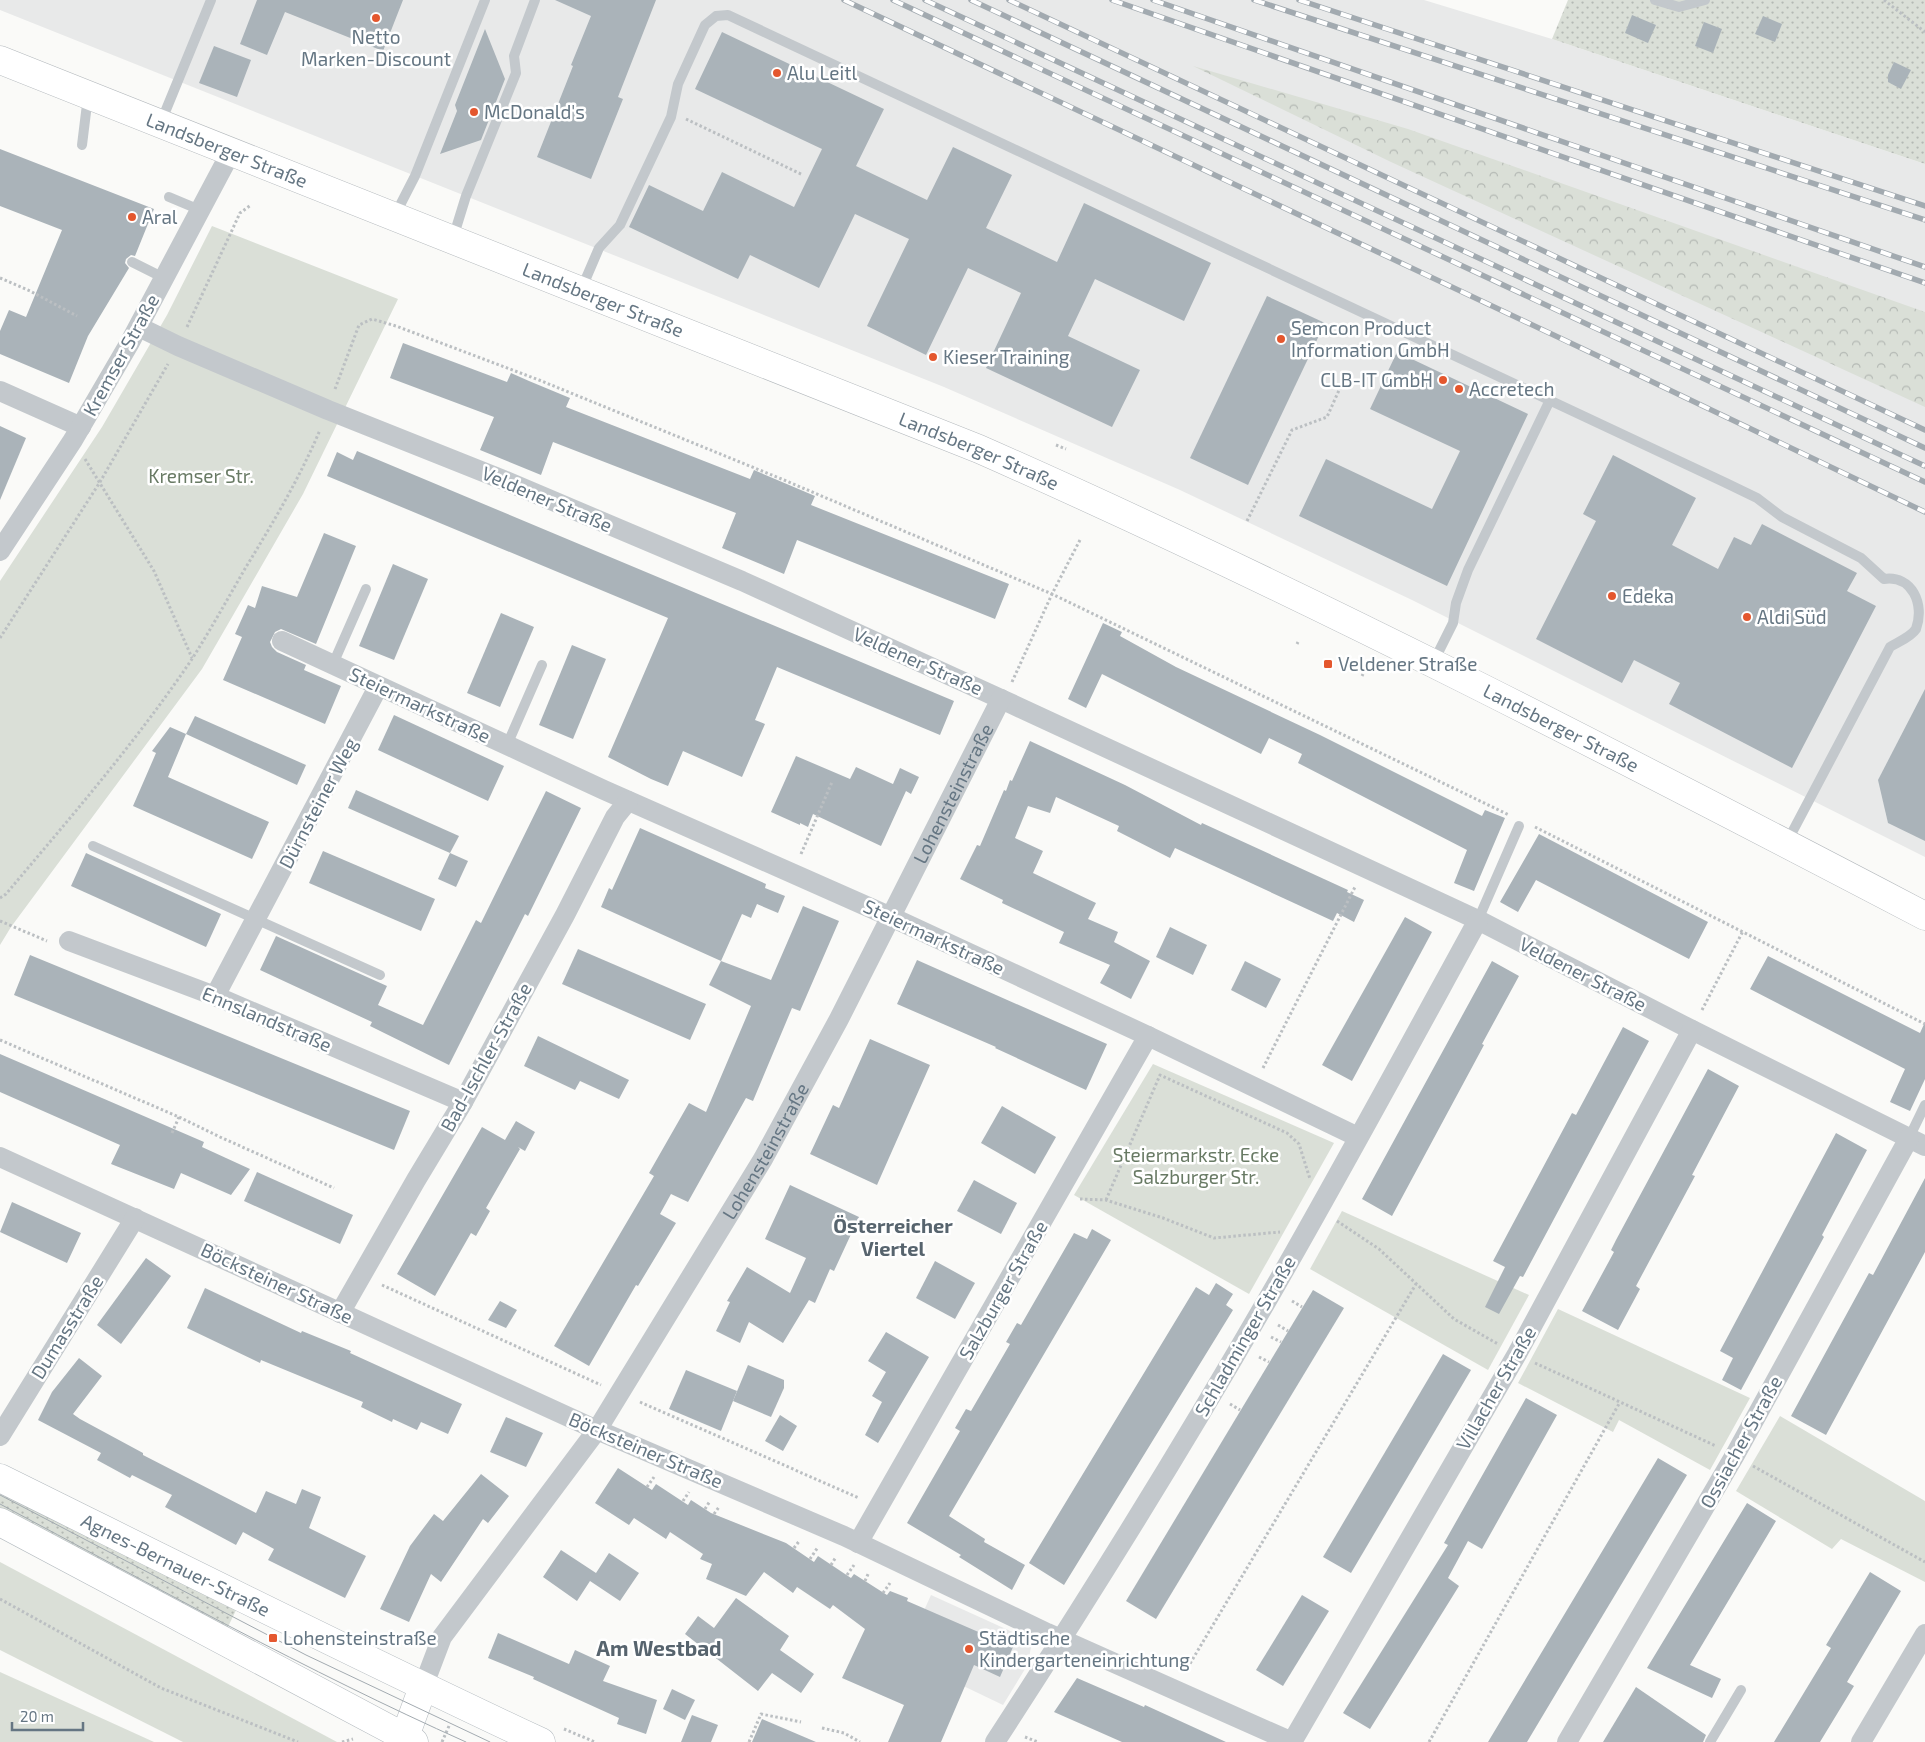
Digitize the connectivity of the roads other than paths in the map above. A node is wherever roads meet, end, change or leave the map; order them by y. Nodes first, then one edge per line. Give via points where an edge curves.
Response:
1 (211, 0) edge
2 (486, 0) edge
3 (535, 0) edge
4 (1654, 0) edge
5 (1705, 0) edge
6 (0, 60) edge
7 (88, 95) junction
8 (160, 124) junction
9 (82, 145) dead end
10 (231, 152) junction
11 (169, 197) dead end
12 (200, 210) junction
13 (394, 217) junction
14 (452, 239) junction
15 (132, 262) dead end
16 (164, 278) junction
17 (581, 291) junction
18 (139, 327) junction
19 (0, 391) edge
20 (1550, 400) junction
21 (77, 433) junction
22 (0, 550) edge
23 (366, 589) dead end
24 (282, 641) dead end
25 (333, 664) junction
26 (1432, 664) junction
27 (542, 665) dead end
28 (378, 687) junction
29 (1001, 699) junction
30 (507, 744) junction
31 (628, 800) junction
32 (1519, 826) dead end
33 (1786, 843) junction
34 (93, 846) dead end
35 (1925, 916) edge
36 (891, 917) junction
37 (256, 919) junction
38 (1478, 920) junction
39 (69, 941) road end
40 (380, 974) dead end
41 (215, 996) junction
42 (1692, 1030) junction
43 (1148, 1036) junction
44 (463, 1102) junction
45 (1925, 1105) edge
46 (1358, 1137) junction
47 (1917, 1142) edge
48 (0, 1157) edge
49 (135, 1218) junction
50 (340, 1313) junction
51 (597, 1430) junction
52 (0, 1436) edge
53 (0, 1478) edge
54 (0, 1522) edge
55 (858, 1543) junction
56 (1925, 1634) edge
57 (1062, 1640) junction
58 (423, 1687) junction
59 (1741, 1690) dead end
60 (407, 1740) edge
61 (541, 1742) edge
62 (995, 1742) edge
63 (1292, 1742) edge
64 (1567, 1742) edge
65 (1710, 1742) edge
66 (1861, 1742) edge

1 - 8 lane
2 - 13 lane via 415,176
3 - 14 lane via 514,56 516,73
4 - 5 lane via 1679,6
6 - 7 main road, Landsberger Straße
7 - 8 main road, Landsberger Straße
7 - 9 lane
8 - 10 main road, Landsberger Straße
10 - 12 street, Kremser Straße
10 - 13 main road, Landsberger Straße
11 - 12 lane
12 - 16 street, Kremser Straße
13 - 14 main road, Landsberger Straße
14 - 17 main road, Landsberger Straße
15 - 16 lane
16 - 18 street, Kremser Straße
17 - 20 lane via 599,248 620,225 672,112 678,84 705,25 716,16 728,15
17 - 26 main road, Landsberger Straße via 979,449 1173,537
18 - 21 street, Kremser Straße
18 - 29 street, Veldener Straße via 328,410 742,581
19 - 21 street
20 - 26 lane via 1468,570 1456,603 1453,623
20 - 33 lane via 1757,498 1782,518 1861,558 1884,579 1898,578 1913,588 1921,614 1917,627 1890,647
21 - 22 street, Kremser Straße
23 - 25 lane, Steiermarkstraße
24 - 25 street, Steiermarkstraße
25 - 28 street, Steiermarkstraße
26 - 33 main road, Landsberger Straße
27 - 30 lane, Steiermarkstraße
28 - 30 street, Steiermarkstraße
28 - 37 street, Dürnsteiner Weg
29 - 36 street, Lohensteinstraße
29 - 38 street, Veldener Straße
30 - 31 street, Steiermarkstraße
31 - 36 street, Steiermarkstraße
31 - 44 street, Bad-Ischler-Straße via 615,817
32 - 38 lane
33 - 35 main road, Landsberger Straße
34 - 37 lane
36 - 43 street, Steiermarkstraße
36 - 51 street, Lohensteinstraße via 763,1159
37 - 40 lane
37 - 41 street, Dürnsteiner Weg
38 - 42 street, Veldener Straße
38 - 46 street, Schladminger Straße
39 - 41 street, Ennslandstraße
41 - 44 street, Ennslandstraße
42 - 47 street, Veldener Straße
42 - 63 street, Villacher Straße via 1516,1354
43 - 46 street, Steiermarkstraße
43 - 55 street, Salzburger Straße
44 - 50 street, Bad-Ischler-Straße
45 - 47 lane
46 - 57 street, Schladminger Straße via 1259,1314
47 - 64 street, Ossiacher Straße
48 - 49 street, Böcksteiner Straße
49 - 50 street, Böcksteiner Straße
49 - 52 street, Dumasstraße
50 - 51 street, Böcksteiner Straße
51 - 55 street, Böcksteiner Straße
51 - 58 street, Lohensteinstraße via 442,1637
53 - 58 main road, Agnes-Bernauer-Straße
54 - 60 main road
55 - 57 street, Böcksteiner Straße
56 - 66 street
57 - 62 street, Schladminger Straße
57 - 63 street, Böcksteiner Straße
58 - 60 main road, Lohensteinstraße
58 - 61 main road, Agnes-Bernauer-Straße
59 - 65 lane

